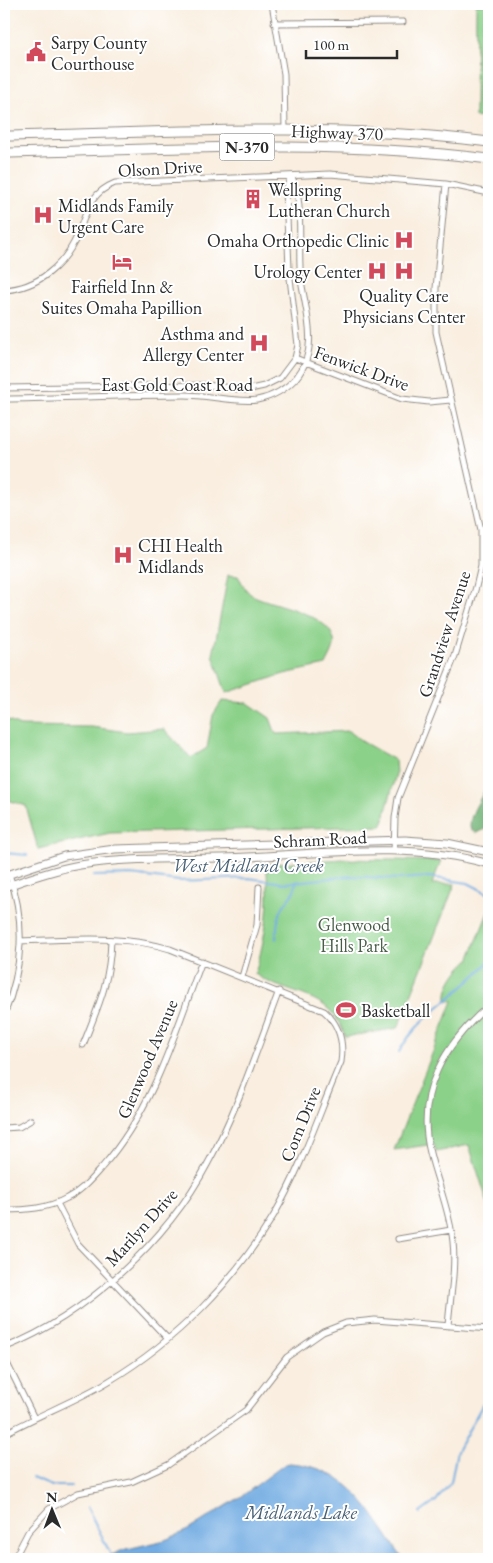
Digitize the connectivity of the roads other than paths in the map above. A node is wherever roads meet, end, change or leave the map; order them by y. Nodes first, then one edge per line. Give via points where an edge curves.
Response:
1 (272, 4) edge
2 (403, 22) dead end
3 (274, 23) junction
4 (285, 130) junction
5 (4, 136) edge
6 (489, 142) edge
7 (4, 153) edge
8 (489, 159) edge
9 (291, 176) junction
10 (446, 184) junction
11 (489, 192) edge
12 (4, 290) edge
13 (295, 358) junction
14 (305, 363) junction
15 (169, 384) junction
16 (4, 388) edge
17 (169, 396) junction
18 (4, 399) edge
19 (451, 400) junction
20 (394, 840) junction
21 (394, 851) junction
22 (489, 852) edge
23 (489, 864) edge
24 (7, 875) edge
25 (13, 884) junction
26 (4, 887) edge
27 (259, 887) dead end
28 (111, 940) junction
29 (20, 941) junction
30 (202, 961) junction
31 (242, 977) junction
32 (279, 991) junction
33 (489, 1005) edge
34 (4, 1014) edge
35 (83, 1045) dead end
36 (31, 1120) dead end
37 (4, 1128) edge
38 (57, 1203) junction
39 (4, 1210) edge
40 (451, 1230) junction
41 (398, 1240) dead end
42 (112, 1280) junction
43 (448, 1326) junction
44 (489, 1329) edge
45 (167, 1338) junction
46 (4, 1348) edge
47 (4, 1357) edge
48 (34, 1418) junction
49 (4, 1434) edge
50 (14, 1559) edge

1 - 3 street
2 - 3 street
3 - 4 street via 284,74
4 - 5 highway, Highway 370 / N-370
4 - 6 highway, Highway 370 / N-370 via 420,135
7 - 8 highway, Highway 370 / N-370 via 294,147 394,150
9 - 10 street, Olson Drive via 347,175
9 - 12 street, Olson Drive via 115,183 101,189 91,200 74,241 61,262 37,280
9 - 13 street via 286,189 289,270 298,332
9 - 14 street via 297,188 300,269 311,337
10 - 11 street, Olson Drive
10 - 19 street, Grandview Avenue via 435,312 436,332
13 - 14 street, Fenwick Drive
13 - 15 street, East Gold Coast Road via 280,378 254,389
14 - 17 street, East Gold Coast Road via 290,384 268,397 251,400
14 - 19 street, Fenwick Drive via 402,399
15 - 16 street, East Gold Coast Road
15 - 17 street
17 - 18 street, East Gold Coast Road
19 - 20 street, Grandview Avenue via 482,530 481,566 455,656 398,798
20 - 21 street, Grandview Avenue
20 - 22 main road, Schram Road via 447,843
20 - 24 main road, Schram Road via 115,849 64,856
21 - 23 main road, Schram Road via 450,854
21 - 25 main road, Schram Road via 106,861 64,868
24 - 25 street
25 - 26 main road, Schram Road
25 - 29 street via 20,905
27 - 31 street via 254,938
28 - 29 street, Corn Drive
28 - 30 street, Corn Drive via 149,942
28 - 35 street via 110,970
29 - 34 street via 16,980
30 - 31 street, Corn Drive
30 - 38 street, Glenwood Avenue via 153,1087 130,1132 86,1184
31 - 32 street, Corn Drive
32 - 42 street, Marilyn Drive via 231,1116 208,1164 160,1232
32 - 45 street, Corn Drive via 316,1006 330,1016 341,1036 340,1062 306,1148 274,1215 214,1296
33 - 40 street via 452,1042 436,1074 428,1103 428,1143
36 - 37 street via 19,1127
38 - 39 street, Glenwood Avenue via 32,1209
38 - 42 street via 78,1244
40 - 41 street
40 - 43 street via 454,1260
42 - 45 street
42 - 46 street, Marilyn Drive via 54,1325
43 - 44 street
43 - 50 street via 369,1320 346,1323 323,1332 287,1357 246,1410 162,1469 132,1482 78,1493 49,1509 28,1532
45 - 48 street, Corn Drive via 108,1381
47 - 48 street
48 - 49 street, Corn Drive

